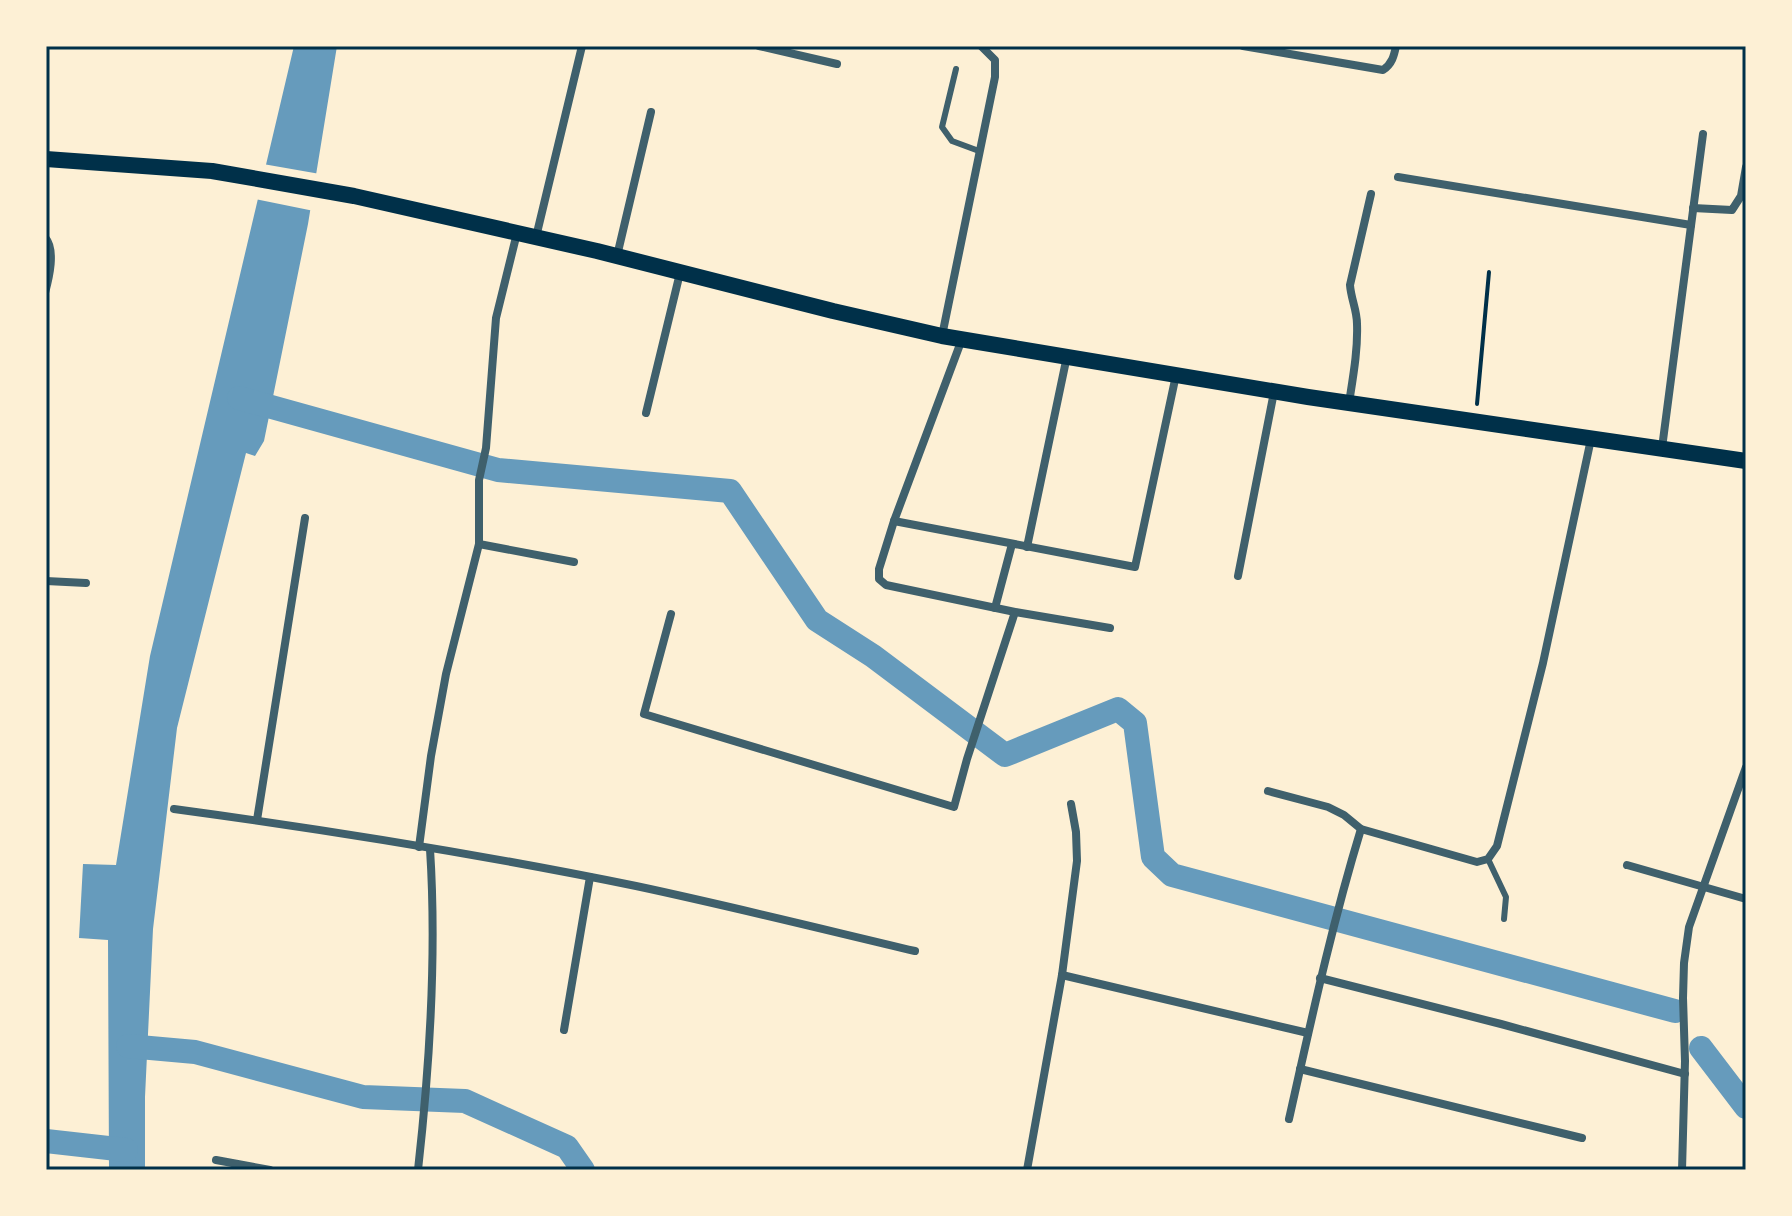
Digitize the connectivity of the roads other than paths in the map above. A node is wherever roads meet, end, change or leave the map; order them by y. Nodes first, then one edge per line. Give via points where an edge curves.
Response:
1 (582, 46) edge
2 (759, 46) edge
3 (981, 46) edge
4 (1243, 46) edge
5 (1396, 46) edge
6 (837, 64) dead end
7 (956, 69) dead end
8 (651, 112) dead end
9 (1703, 134) dead end
10 (979, 151) junction
11 (46, 159) edge
12 (1746, 167) edge
13 (1398, 177) dead end
14 (1371, 194) dead end
15 (1693, 208) junction
16 (1691, 225) junction
17 (517, 232) junction
18 (46, 237) edge
19 (536, 237) junction
20 (617, 256) junction
21 (680, 272) junction
22 (46, 293) edge
23 (942, 336) junction
24 (962, 339) junction
25 (1067, 356) junction
26 (1176, 375) junction
27 (1274, 392) junction
28 (1349, 404) junction
29 (646, 413) dead end
30 (1591, 439) junction
31 (1662, 449) junction
32 (1746, 461) edge
33 (305, 518) dead end
34 (894, 521) junction
35 (479, 544) junction
36 (1012, 544) junction
37 (1027, 547) junction
38 (574, 562) dead end
39 (1238, 576) dead end
40 (46, 581) edge
41 (86, 583) dead end
42 (995, 608) junction
43 (1015, 612) junction
44 (671, 614) dead end
45 (1110, 628) dead end
46 (1746, 767) edge
47 (1268, 791) dead end
48 (1071, 804) dead end
49 (174, 809) dead end
50 (257, 820) junction
51 (1361, 829) junction
52 (419, 847) junction
53 (430, 849) junction
54 (1488, 859) junction
55 (1627, 865) dead end
56 (590, 877) junction
57 (1705, 887) junction
58 (1746, 899) edge
59 (1504, 919) dead end
60 (915, 951) dead end
61 (1062, 975) junction
62 (1320, 978) junction
63 (564, 1030) dead end
64 (1308, 1033) junction
65 (1300, 1069) junction
66 (1685, 1074) junction
67 (1289, 1119) dead end
68 (1582, 1138) dead end
69 (216, 1160) dead end
70 (270, 1170) edge
71 (418, 1170) edge
72 (1027, 1170) edge
73 (1682, 1170) edge

1 - 19 street
2 - 6 street
3 - 10 street via 995,60 995,77
4 - 5 street via 1383,70
7 - 10 lane via 942,127 952,141
8 - 20 street
9 - 15 street
10 - 23 street
11 - 17 main road via 212,171
12 - 15 street via 1741,196 1732,210
13 - 16 street
14 - 28 street via 1350,285 1357,344
15 - 16 street
16 - 31 street
17 - 19 main road
17 - 35 street via 496,318 479,480
18 - 22 lane via 52,247
19 - 20 main road
20 - 21 main road
21 - 23 main road
21 - 29 street
23 - 24 main road
24 - 25 main road
24 - 34 street
25 - 26 main road
25 - 37 street
26 - 27 main road
26 - 37 street via 1135,567
27 - 28 main road
27 - 39 street
28 - 30 main road
30 - 31 main road
30 - 54 street via 1535,697 1497,846
31 - 32 main road
33 - 50 street
34 - 36 street
34 - 42 street via 879,579 886,585
35 - 38 street
35 - 52 street via 446,674
36 - 37 street
36 - 42 street
40 - 41 street
42 - 43 street
43 - 44 street via 954,807 644,714
43 - 45 street
46 - 57 street
47 - 51 street via 1328,807
48 - 61 street via 1077,861
49 - 50 street
50 - 52 street
51 - 54 street via 1477,862
51 - 62 street
52 - 53 street
53 - 56 street
53 - 71 street via 429,1062
54 - 59 lane via 1506,897
55 - 57 street
56 - 60 street
56 - 63 street
57 - 58 street
57 - 66 street via 1689,927 1684,963
61 - 64 street
61 - 72 street
62 - 64 street
62 - 66 street
64 - 65 street
65 - 67 street
65 - 68 street
66 - 73 street
69 - 70 street

